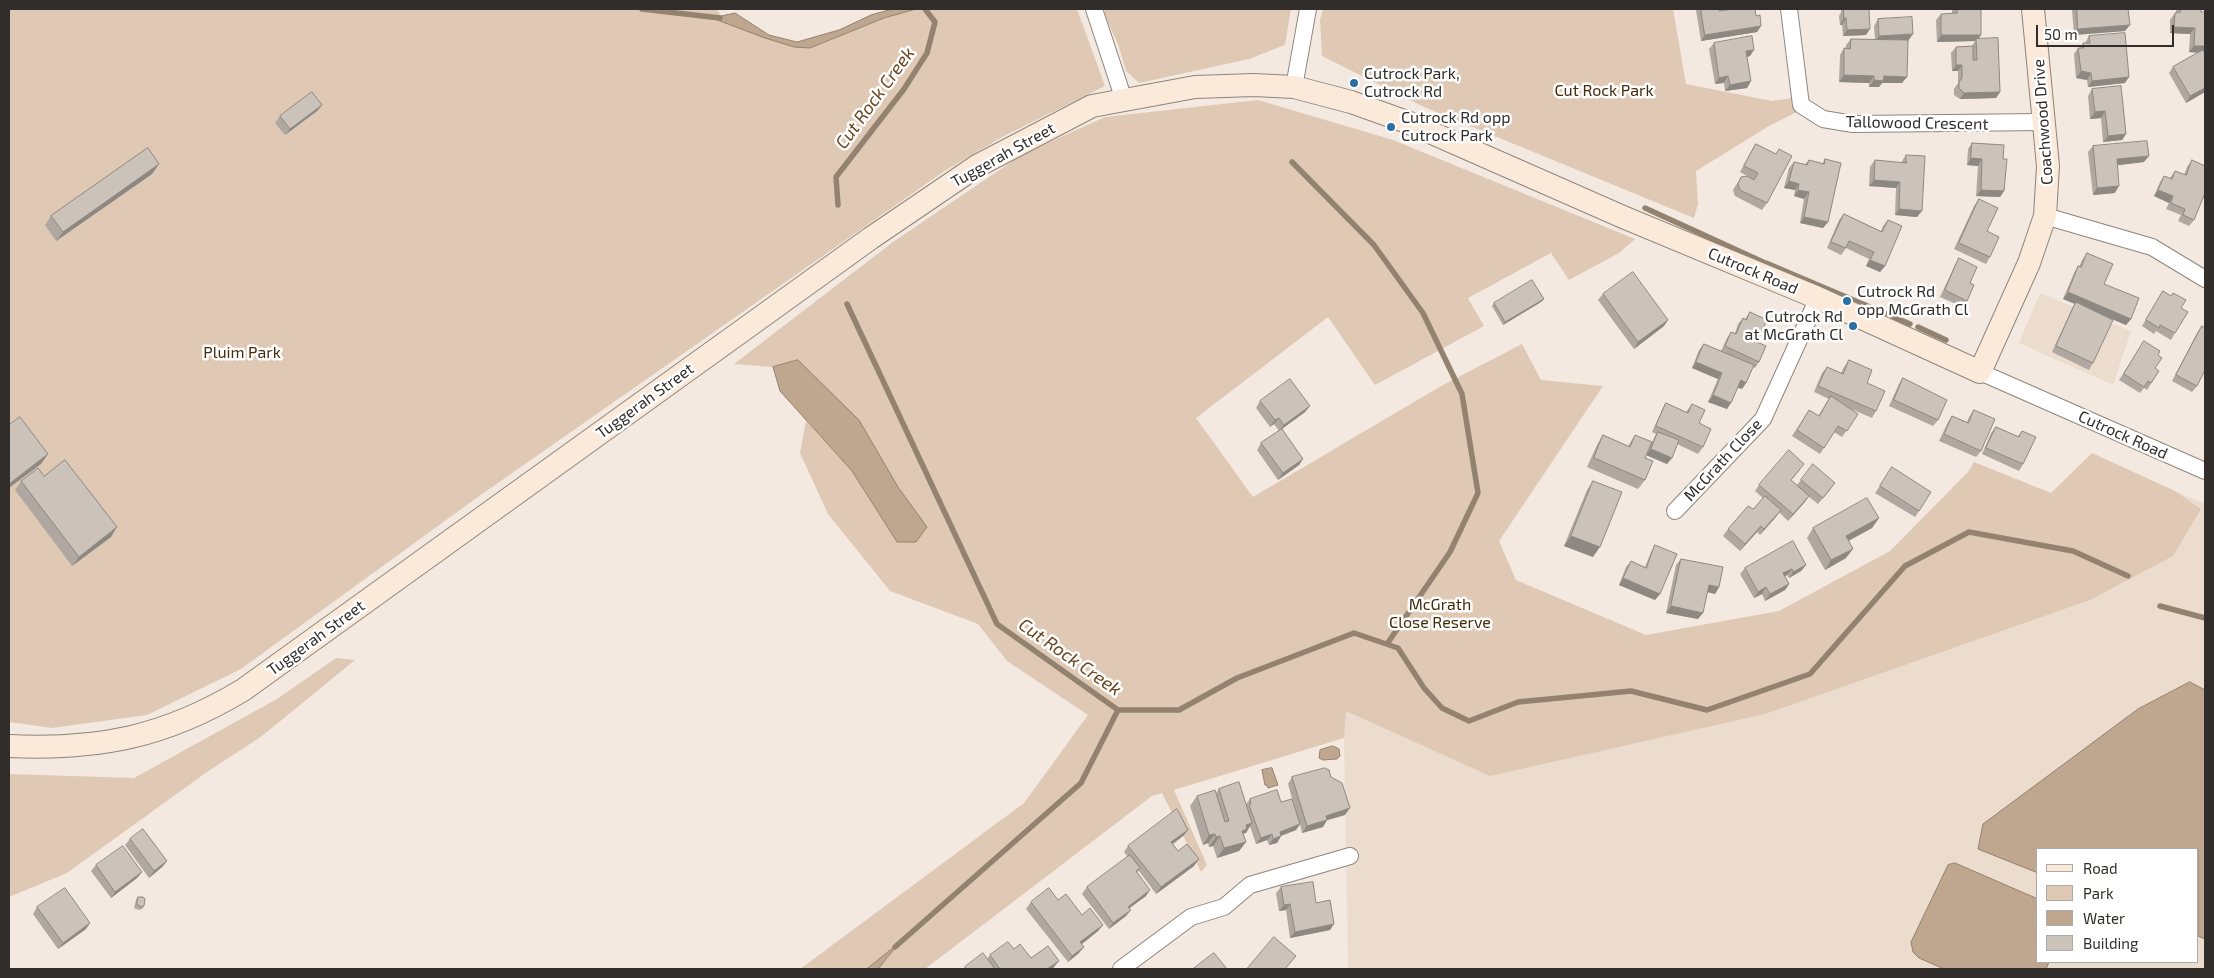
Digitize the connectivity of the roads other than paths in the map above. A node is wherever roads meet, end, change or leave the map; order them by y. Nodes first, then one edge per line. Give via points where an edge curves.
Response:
1 (1094, 9) edge
2 (1308, 9) edge
3 (1788, 9) edge
4 (2033, 9) edge
5 (1294, 87) junction
6 (1124, 100) junction
7 (2044, 122) junction
8 (2045, 216) junction
9 (2205, 278) edge
10 (1818, 298) junction
11 (1980, 372) junction
12 (2205, 471) edge
13 (1675, 510) dead end
14 (9, 746) edge
15 (1350, 856) dead end
16 (1132, 966) edge

1 - 6 street
2 - 5 street
3 - 7 street, Tallowood Crescent via 1801,105 1823,119 1853,124
4 - 7 street, Coachwood Drive
5 - 6 street, Tuggerah Street via 1195,87
5 - 10 street, Cutrock Road via 1351,102 1407,122
6 - 14 street, Tuggerah Street via 1092,106 977,166 871,238 243,690 213,708 136,737 52,748
7 - 8 street, Coachwood Drive via 2048,166
8 - 9 street via 2152,247
8 - 11 street, Coachwood Drive via 2029,263
10 - 11 street, Cutrock Road
10 - 13 street, McGrath Close via 1763,418
11 - 12 street, Cutrock Road
15 - 16 street via 1250,885 1224,907 1191,917

